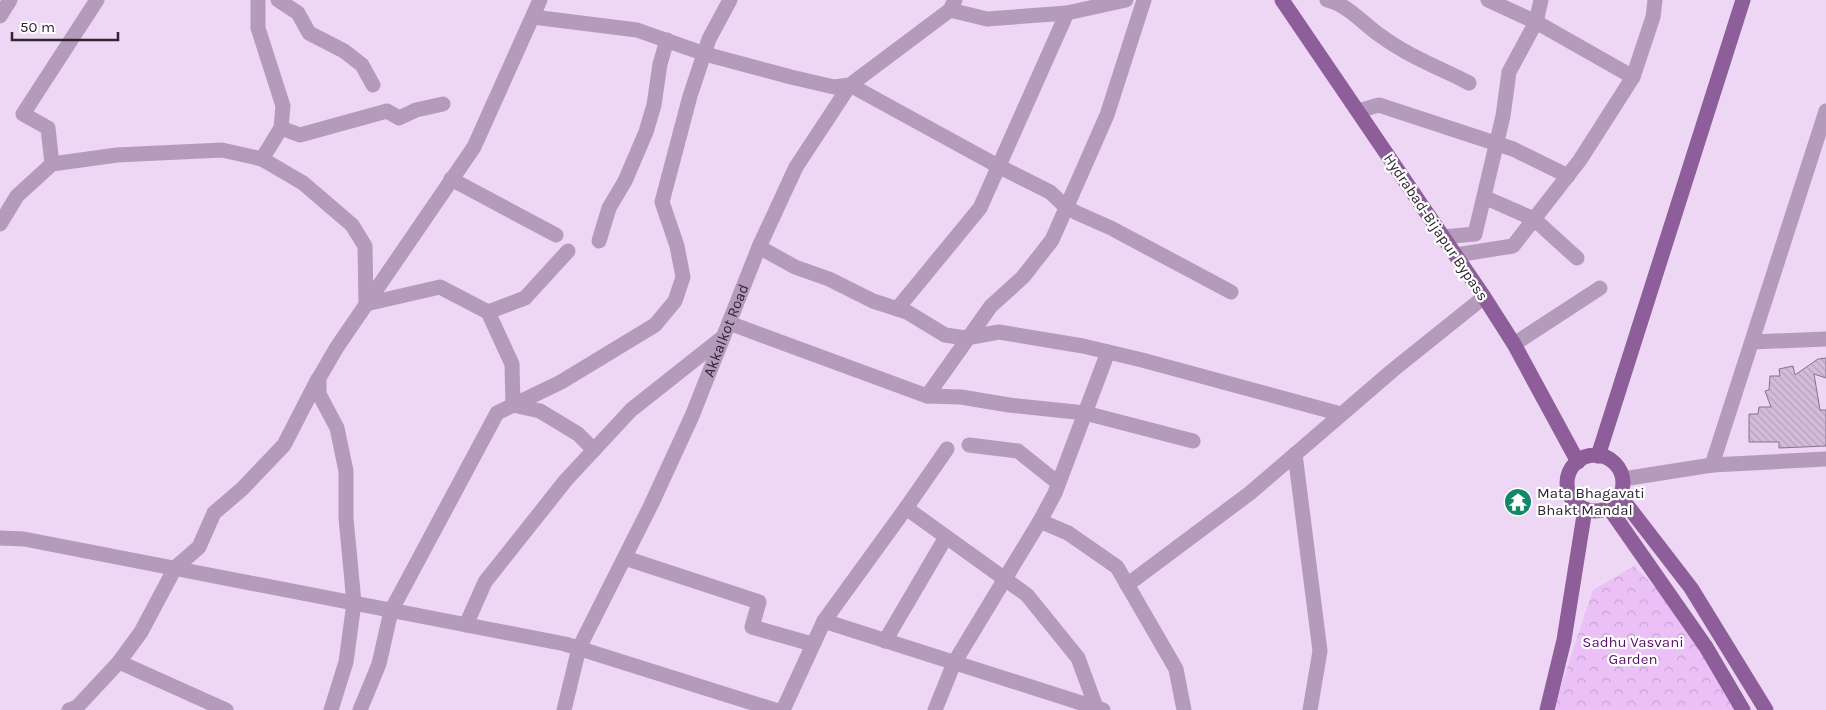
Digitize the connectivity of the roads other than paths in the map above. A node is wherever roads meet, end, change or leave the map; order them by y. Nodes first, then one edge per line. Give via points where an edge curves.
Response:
1 (10, 0) edge
2 (97, 0) edge
3 (258, 0) edge
4 (278, 0) edge
5 (540, 0) edge
6 (730, 0) edge
7 (1126, 0) edge
8 (1144, 0) edge
9 (1283, 0) edge
10 (1327, 0) edge
11 (1488, 0) edge
12 (1541, 0) edge
13 (1654, 0) edge
14 (1742, 0) edge
15 (953, 5) edge
16 (1067, 13) junction
17 (0, 16) edge
18 (533, 17) junction
19 (1536, 22) junction
20 (667, 40) junction
21 (704, 54) junction
22 (1633, 77) junction
23 (1469, 83) dead end
24 (373, 85) dead end
25 (850, 86) junction
26 (443, 104) dead end
27 (1358, 111) junction
28 (1826, 111) edge
29 (282, 128) junction
30 (1497, 144) junction
31 (262, 159) junction
32 (52, 164) junction
33 (998, 166) junction
34 (1568, 176) junction
35 (451, 179) junction
36 (1486, 198) junction
37 (1066, 206) junction
38 (1534, 219) junction
39 (0, 224) edge
40 (556, 235) dead end
41 (1444, 237) junction
42 (599, 241) dead end
43 (759, 247) junction
44 (568, 251) dead end
45 (1456, 255) junction
46 (1577, 258) dead end
47 (1600, 288) dead end
48 (1231, 292) dead end
49 (1484, 297) junction
50 (366, 304) junction
51 (897, 308) junction
52 (488, 312) junction
53 (729, 322) junction
54 (723, 338) junction
55 (966, 338) junction
56 (1826, 339) edge
57 (1752, 342) junction
58 (1514, 344) junction
59 (1108, 352) junction
60 (319, 378) junction
61 (926, 396) junction
62 (513, 405) junction
63 (1085, 414) junction
64 (1342, 414) junction
65 (1193, 441) dead end
66 (969, 445) dead end
67 (947, 449) dead end
68 (594, 450) junction
69 (1295, 454) junction
70 (1598, 456) junction
71 (1826, 459) edge
72 (1578, 462) junction
73 (1712, 466) junction
74 (1623, 479) junction
75 (1058, 483) junction
76 (1620, 496) junction
77 (906, 508) junction
78 (1608, 508) junction
79 (1585, 509) junction
80 (1040, 521) junction
81 (946, 537) junction
82 (0, 538) edge
83 (624, 558) junction
84 (175, 568) junction
85 (1005, 579) junction
86 (1127, 586) junction
87 (354, 603) junction
88 (391, 610) junction
89 (824, 621) junction
90 (466, 625) junction
91 (885, 641) junction
92 (812, 644) junction
93 (579, 648) junction
94 (119, 662) junction
95 (954, 663) junction
96 (1100, 709) edge
97 (69, 710) edge
98 (226, 710) edge
99 (331, 710) edge
100 (360, 710) edge
101 (564, 710) edge
102 (775, 710) edge
103 (783, 710) edge
104 (936, 710) edge
105 (1184, 710) edge
106 (1310, 710) edge
107 (1547, 710) edge
108 (1743, 710) edge
109 (1766, 710) edge

1 - 17 street
2 - 32 street via 23,114 48,128
3 - 29 street via 258,28 283,106
4 - 24 street via 298,13 309,33 344,51 362,65
5 - 18 street
6 - 21 street
7 - 16 street
8 - 37 street via 1107,115
9 - 27 main road, Hydrabad-Bijapur Bypass
10 - 23 street via 1362,19 1379,36 1405,52
11 - 19 street
12 - 19 street
13 - 22 street via 1653,17
14 - 70 main road
15 - 16 street via 987,19
15 - 25 street, Akkalkot Road
16 - 33 street
18 - 20 street via 637,30
18 - 35 street via 474,147
19 - 22 street
19 - 30 street via 1510,72
20 - 21 street
20 - 42 street via 646,132 609,208
21 - 25 street via 834,87
21 - 62 street via 662,202 677,246 683,277 675,301 655,326 561,382
22 - 34 street
25 - 33 street
25 - 43 street, Akkalkot Road via 796,167
26 - 29 street via 399,118 388,111 300,135
27 - 30 street via 1378,105
27 - 41 main road, Hydrabad-Bijapur Bypass
28 - 57 street
29 - 31 street
30 - 34 street
30 - 36 street
31 - 32 street via 222,150 117,155
31 - 50 street via 303,183 352,225 365,246
32 - 39 street via 17,196
33 - 37 street via 1050,192
33 - 51 street via 980,208
34 - 38 street
35 - 40 street
35 - 50 street
36 - 38 street
36 - 41 street via 1475,234
37 - 48 street
37 - 55 street via 1052,240 1024,277 991,306
38 - 45 street via 1513,246
38 - 46 street
41 - 45 main road, Hydrabad-Bijapur Bypass
43 - 51 street via 795,267
43 - 53 street, Akkalkot Road
44 - 52 street via 525,298
45 - 49 main road, Hydrabad-Bijapur Bypass
47 - 58 street
49 - 58 main road, Hydrabad-Bijapur Bypass
49 - 64 street
50 - 52 street via 440,287
50 - 60 street
51 - 55 street via 946,335
52 - 62 street via 512,364
53 - 54 street, Akkalkot Road
53 - 61 street
54 - 68 street via 631,410
54 - 83 street, Akkalkot Road via 692,416
55 - 59 street via 999,332
55 - 61 street
56 - 57 street
57 - 73 street
58 - 72 main road, Hydrabad-Bijapur Bypass
59 - 63 street
59 - 64 street
60 - 84 street via 284,445 214,513 199,547
60 - 87 street via 319,394 337,428 346,471 346,518
61 - 63 street via 961,397
62 - 68 street via 540,411 578,434
62 - 88 street via 497,413
63 - 65 street
63 - 75 street
64 - 69 street
66 - 75 street via 1018,451
67 - 77 street
68 - 90 street via 491,574
69 - 86 street
69 - 106 street via 1320,651
70 - 72 main road
70 - 74 main road via 1614,463
71 - 73 street
72 - 79 main road via 1572,469 1568,488 1577,504
73 - 74 street
74 - 76 main road
75 - 80 street
76 - 78 main road
76 - 109 main road via 1691,588
77 - 81 street
77 - 89 street
78 - 79 main road
78 - 108 main road via 1706,647
79 - 107 main road via 1564,640
80 - 85 street
80 - 86 street via 1068,533 1116,567
81 - 85 street
81 - 91 street
82 - 84 street via 24,539
83 - 92 street via 759,602 752,627
83 - 93 street, Akkalkot Road
84 - 87 street
84 - 94 street via 141,632
85 - 95 street
85 - 96 street via 1027,595 1078,658
86 - 105 street via 1176,669
87 - 88 street
87 - 99 street via 346,662
88 - 90 street
88 - 100 street via 379,664
89 - 91 street
89 - 92 street
90 - 93 street
91 - 95 street
92 - 103 street
93 - 101 street, Akkalkot Road
93 - 102 street
94 - 97 street via 77,707
94 - 98 street
95 - 96 street
95 - 104 street

